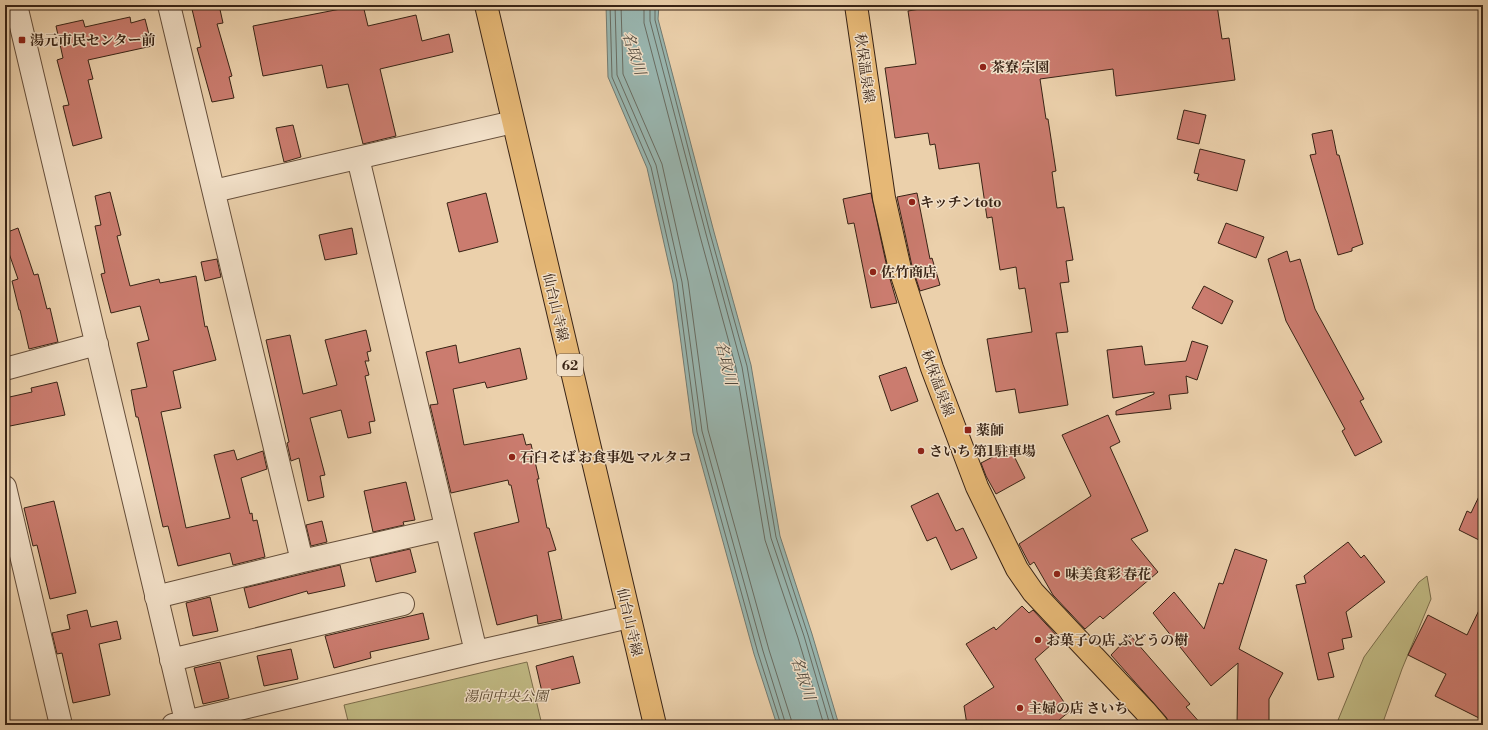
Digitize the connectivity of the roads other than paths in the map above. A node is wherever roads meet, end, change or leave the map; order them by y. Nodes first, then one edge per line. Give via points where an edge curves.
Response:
1 (16, 5) edge
2 (169, 5) edge
3 (486, 5) edge
4 (856, 5) edge
5 (513, 122) junction
6 (358, 158) junction
7 (214, 191) junction
8 (97, 344) junction
9 (5, 368) edge
10 (5, 487) edge
11 (8, 512) edge
12 (446, 528) junction
13 (302, 561) junction
14 (156, 597) junction
15 (403, 604) dead end
16 (629, 617) junction
17 (476, 652) junction
18 (171, 660) junction
19 (182, 724) edge
20 (60, 725) edge
21 (655, 725) edge
22 (1157, 725) edge

1 - 8 street
2 - 7 street
3 - 5 main road, 仙台山寺線 / 62
4 - 22 main road, 秋保温泉線 via 884,198 900,269 932,368 977,487 1017,568 1033,592
5 - 6 street
5 - 16 main road, 仙台山寺線 / 62
6 - 7 street
6 - 12 street
7 - 13 street
8 - 9 street
8 - 14 street
10 - 11 street
11 - 20 street
12 - 13 street
12 - 17 street
13 - 14 street
14 - 18 street
15 - 18 street
16 - 17 street
16 - 21 main road, 仙台山寺線 / 62
17 - 19 street
18 - 19 street

